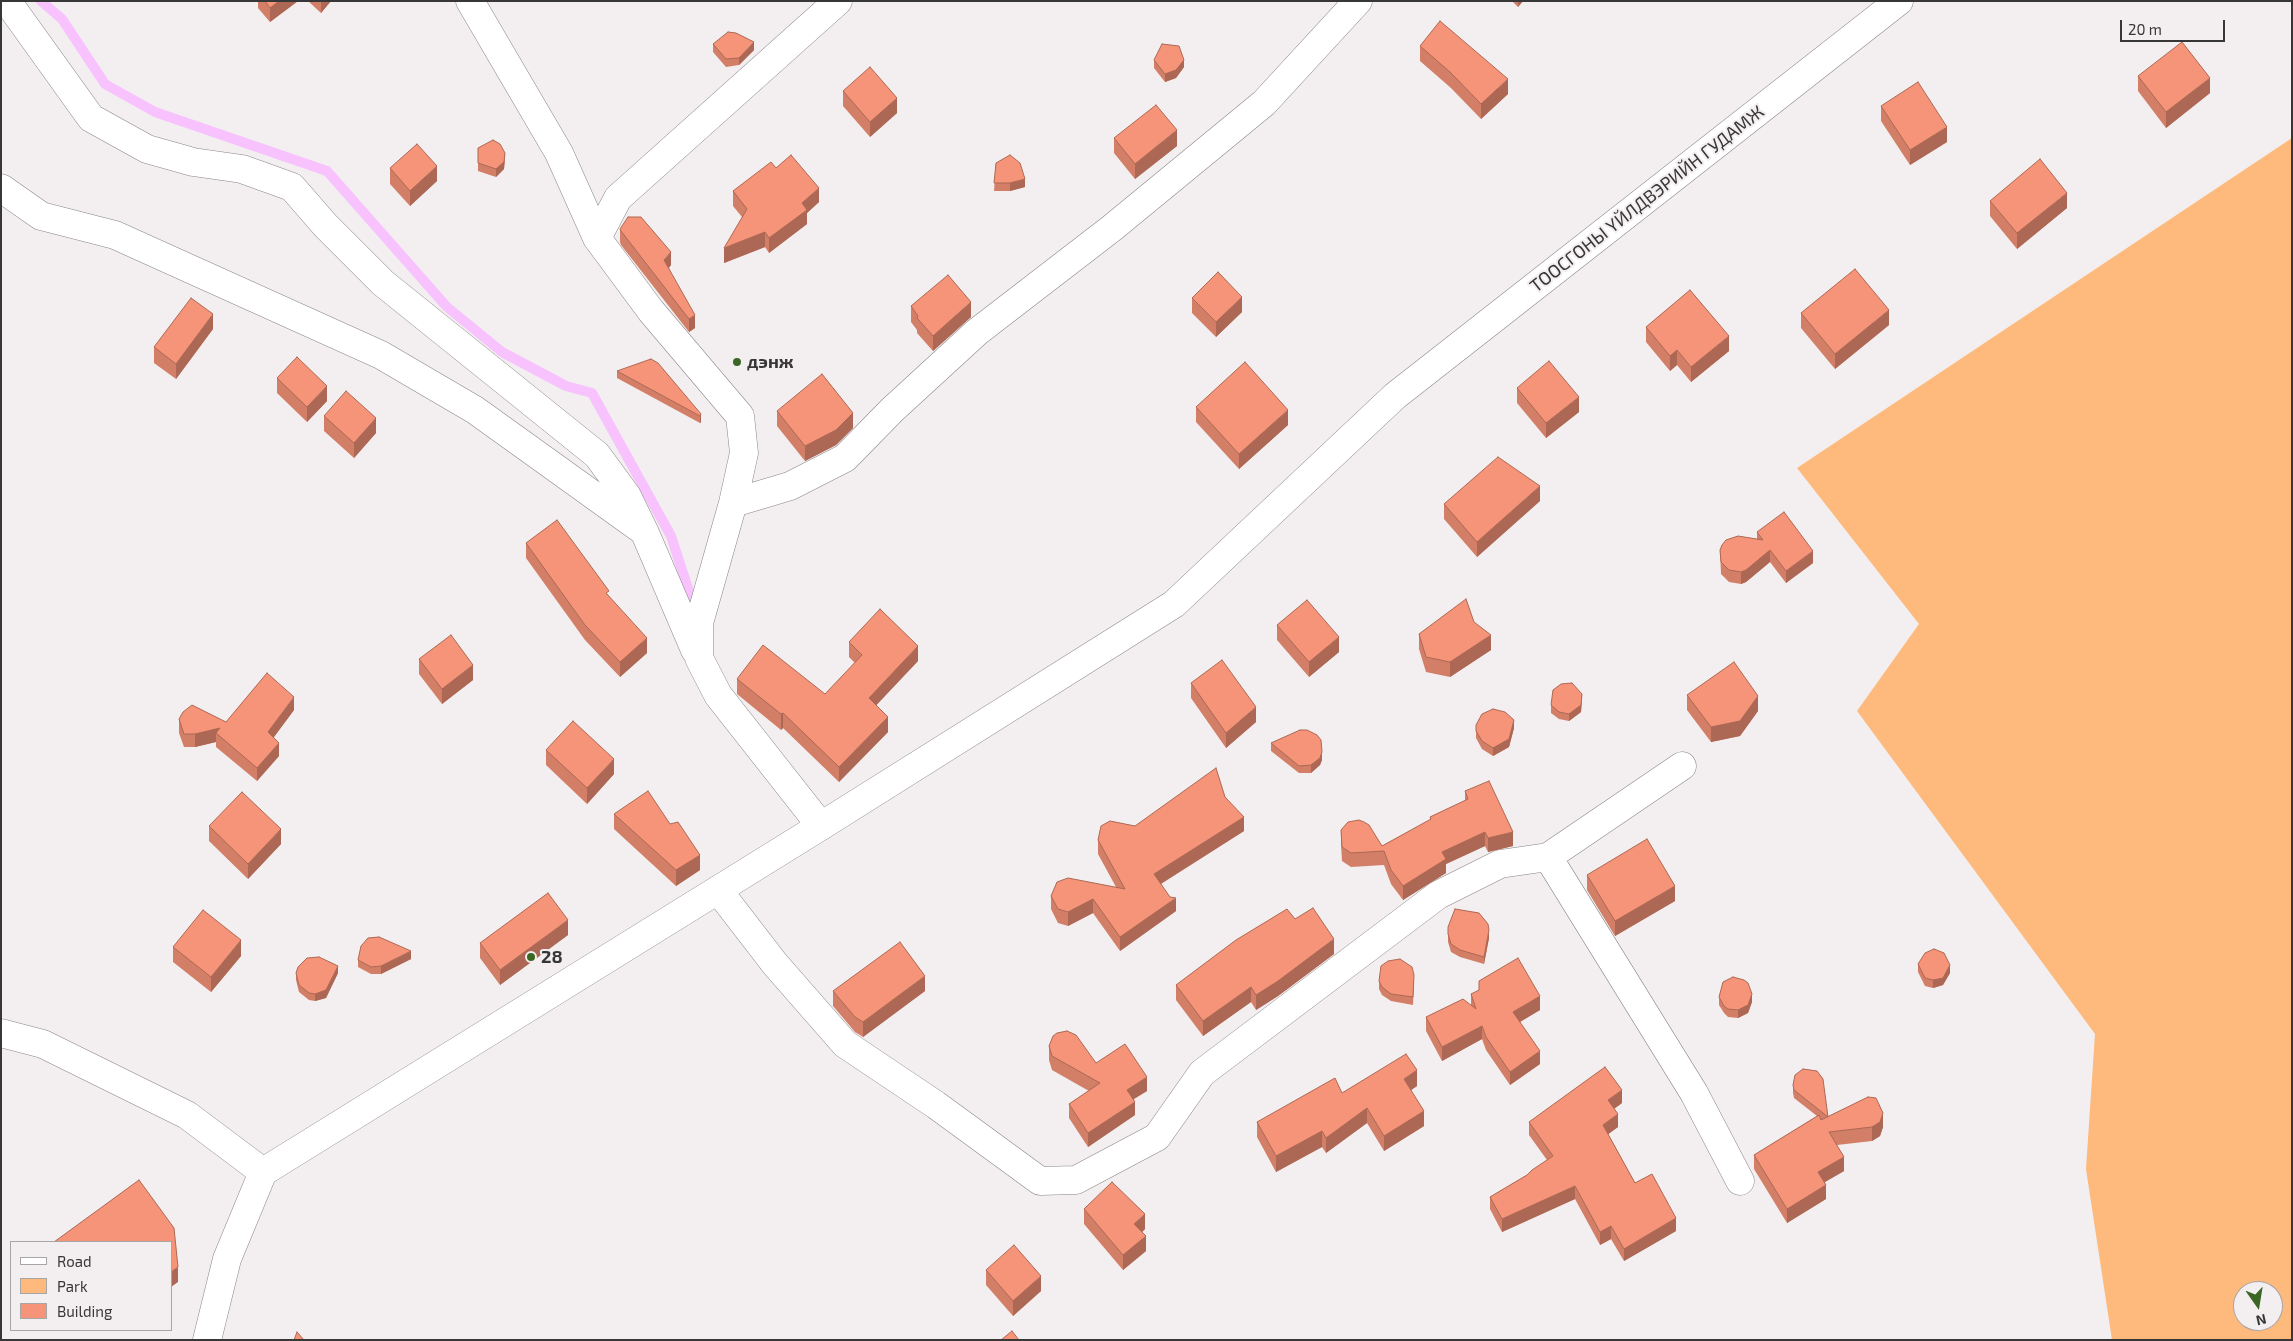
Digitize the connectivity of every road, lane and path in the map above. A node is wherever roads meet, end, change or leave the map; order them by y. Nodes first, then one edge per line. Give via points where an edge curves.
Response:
1 (7, 1) edge
2 (470, 1) edge
3 (838, 1) edge
4 (1358, 1) edge
5 (1899, 1) edge
6 (1, 188) edge
7 (598, 238) junction
8 (733, 503) junction
9 (645, 532) junction
10 (699, 658) junction
11 (1682, 766) dead end
12 (821, 826) junction
13 (1548, 857) junction
14 (718, 890) junction
15 (1, 1034) edge
16 (263, 1172) junction
17 (1740, 1181) dead end
18 (207, 1340) edge

1 - 9 street via 91,118 147,149 193,162 242,169 292,187 324,225 383,283 597,455 627,496
2 - 7 street via 559,153
3 - 7 street via 618,198
4 - 8 street via 1264,103 1112,228 977,332 845,458 790,486
5 - 12 street, ТООСГОНЫ ҮЙЛДВЭРИЙН ГУДАМЖ via 1395,396 1174,604
6 - 9 street via 40,216 115,235 381,355 475,410
7 - 8 street via 651,311 740,416 744,453
8 - 10 street via 699,623
9 - 10 street
10 - 12 street via 718,695
11 - 13 street
12 - 14 street, ТООСГОНЫ ҮЙЛДВЭРИЙН ГУДАМЖ
13 - 14 street via 1500,864 1438,895 1202,1073 1157,1137 1076,1180 1040,1182 936,1105 845,1044 775,964
13 - 17 street via 1694,1093
14 - 16 street, ТООСГОНЫ ҮЙЛДВЭРИЙН ГУДАМЖ
15 - 16 street via 43,1044 187,1115
16 - 18 street via 227,1259

